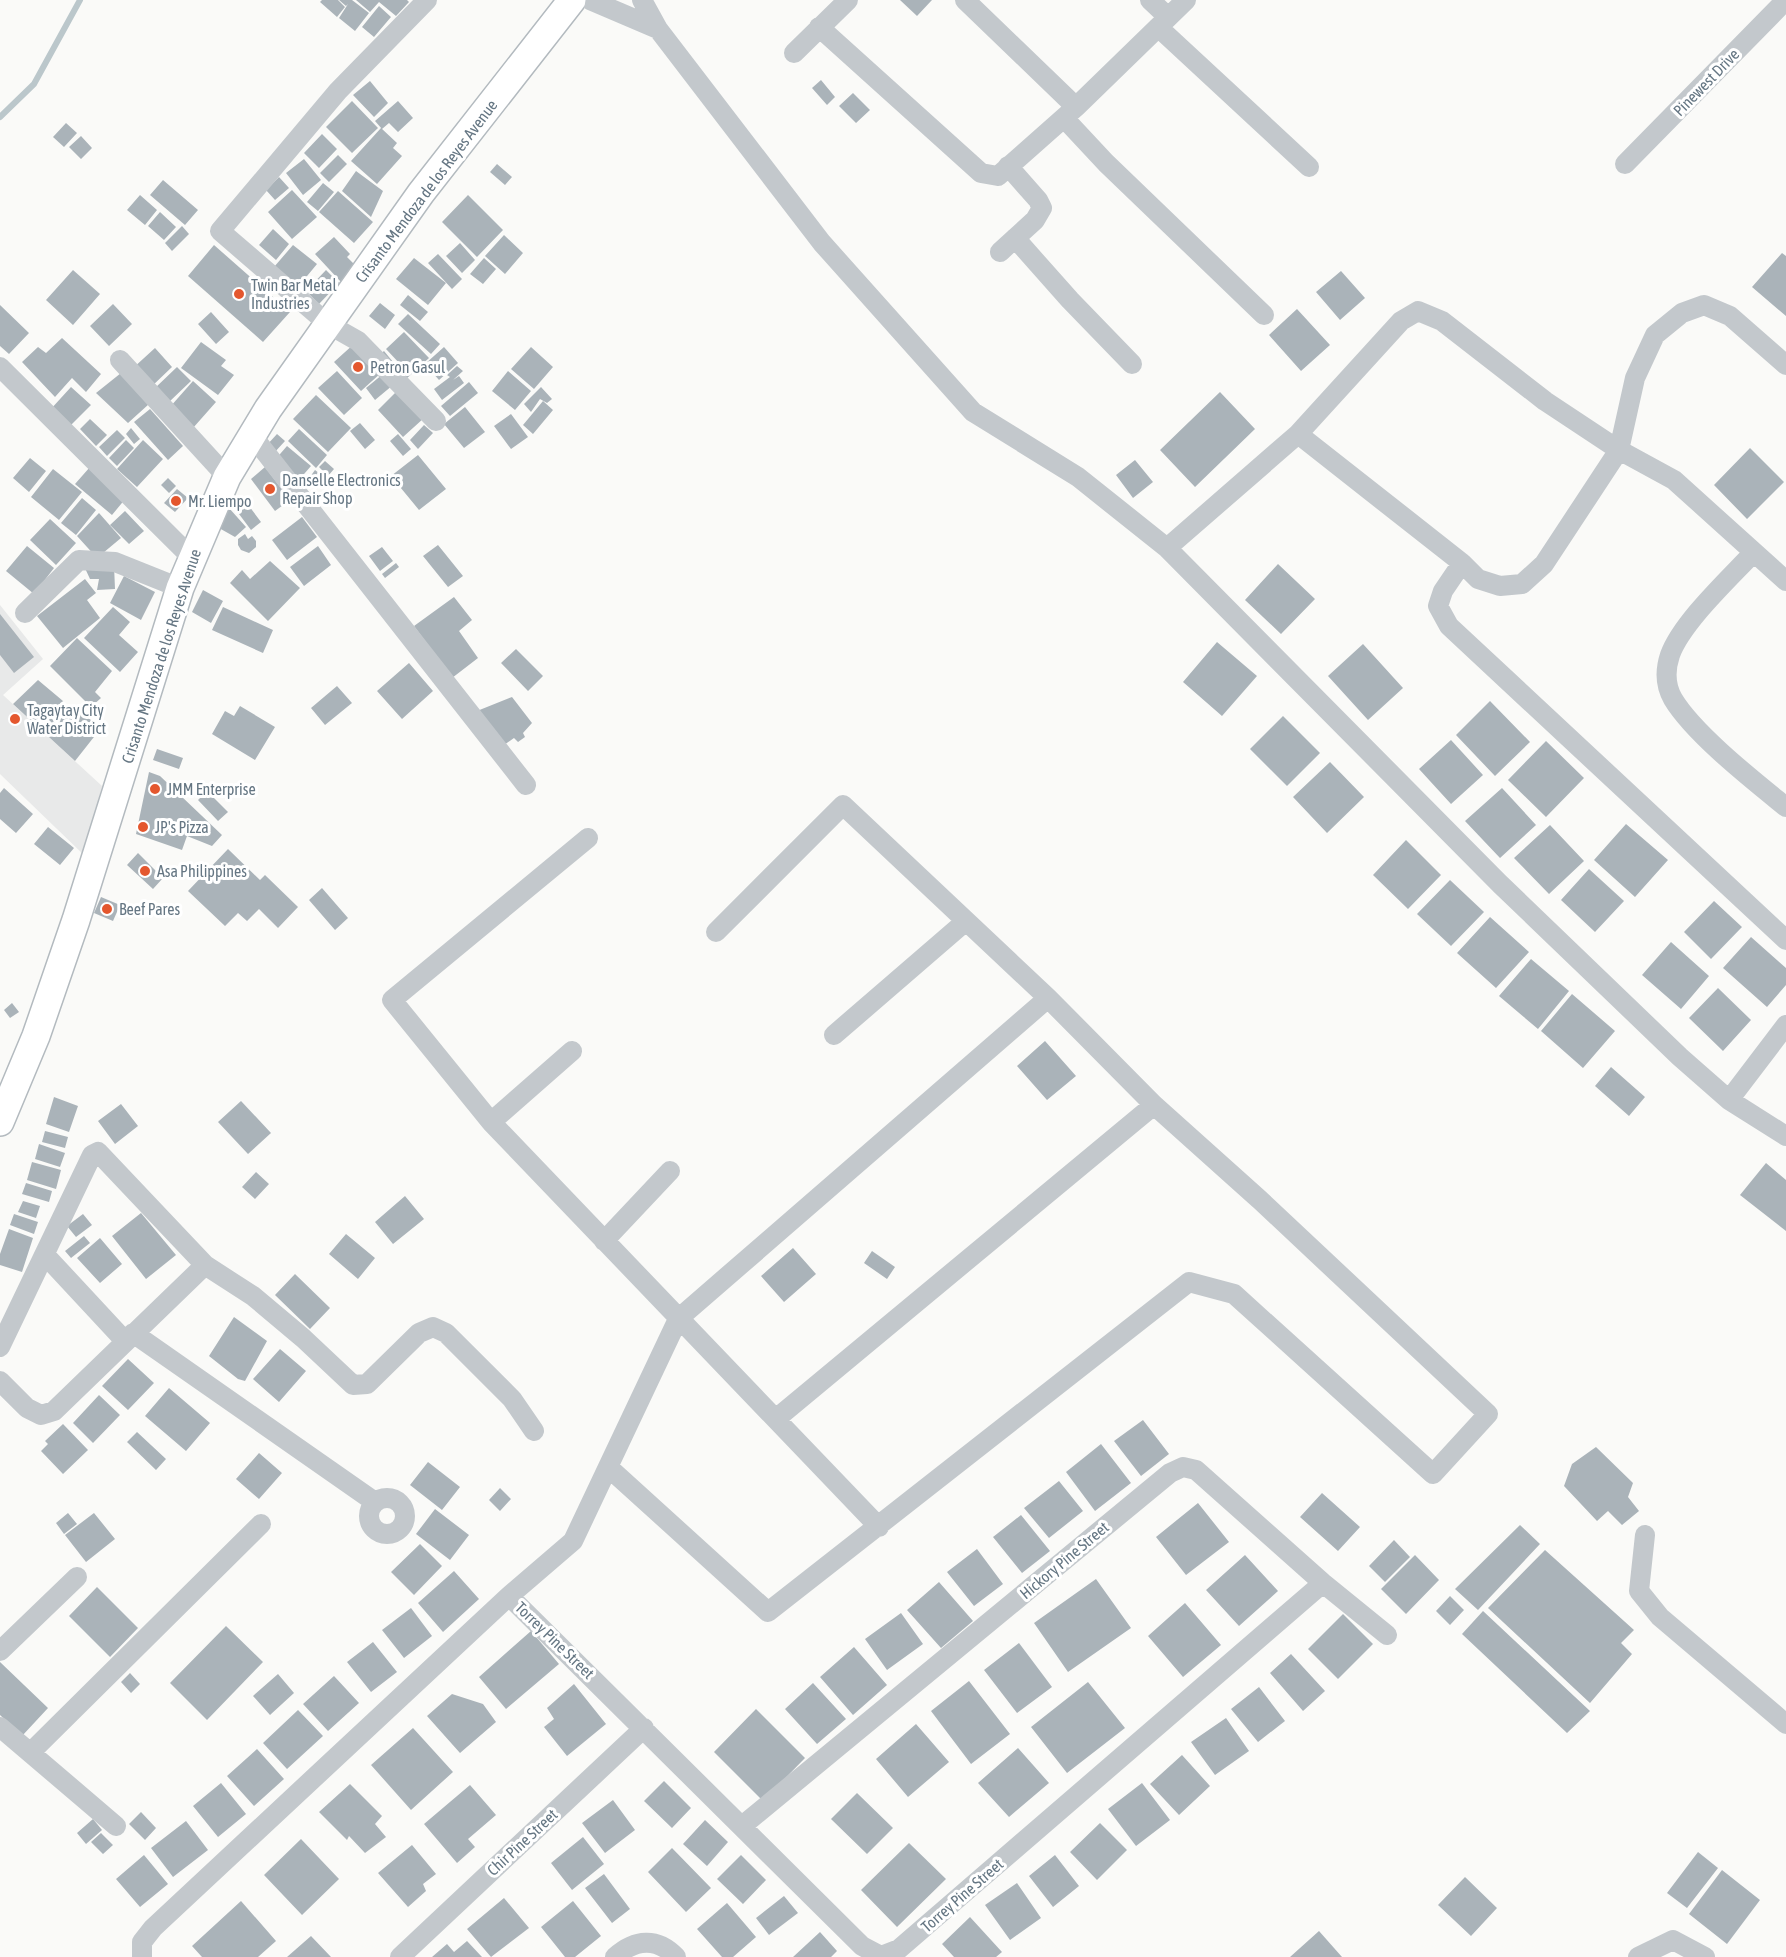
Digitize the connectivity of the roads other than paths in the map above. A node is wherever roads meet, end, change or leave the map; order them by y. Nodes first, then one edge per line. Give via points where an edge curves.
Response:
1 (427, 0) edge
2 (572, 0) edge
3 (590, 0) edge
4 (642, 0) edge
5 (848, 0) edge
6 (965, 0) edge
7 (1150, 0) edge
8 (1186, 0) edge
9 (1786, 0) edge
10 (1163, 22) junction
11 (819, 27) junction
12 (658, 29) junction
13 (794, 53) dead end
14 (1070, 113) junction
15 (1625, 164) dead end
16 (1008, 166) junction
17 (1309, 167) dead end
18 (1016, 238) junction
19 (1000, 252) dead end
20 (1264, 315) dead end
21 (328, 324) junction
22 (120, 360) dead end
23 (1132, 364) dead end
24 (1786, 365) edge
25 (0, 368) edge
26 (436, 421) dead end
27 (251, 434) junction
28 (1299, 434) junction
29 (1619, 450) junction
30 (227, 477) junction
31 (1167, 548) junction
32 (1754, 552) junction
33 (191, 557) junction
34 (1462, 563) junction
35 (1786, 581) edge
36 (180, 588) junction
37 (25, 613) dead end
38 (526, 785) dead end
39 (1786, 807) edge
40 (588, 838) dead end
41 (966, 921) junction
42 (716, 932) dead end
43 (1786, 940) edge
44 (1048, 998) junction
45 (1786, 1025) edge
46 (834, 1035) dead end
47 (572, 1051) dead end
48 (1729, 1100) junction
49 (1154, 1105) junction
50 (0, 1122) edge
51 (491, 1122) junction
52 (1786, 1136) edge
53 (670, 1171) dead end
54 (604, 1241) junction
55 (46, 1256) junction
56 (205, 1265) junction
57 (678, 1319) junction
58 (129, 1337) junction
59 (0, 1347) edge
60 (0, 1381) edge
61 (777, 1418) junction
62 (534, 1431) dead end
63 (608, 1467) junction
64 (375, 1502) dead end
65 (261, 1524) dead end
66 (879, 1527) junction
67 (1644, 1535) dead end
68 (77, 1576) dead end
69 (1323, 1583) junction
70 (509, 1596) junction
71 (1387, 1635) dead end
72 (0, 1651) edge
73 (1786, 1724) edge
74 (0, 1727) edge
75 (644, 1728) junction
76 (31, 1752) junction
77 (116, 1826) dead end
78 (742, 1826) junction
79 (142, 1957) edge
80 (400, 1957) edge
81 (615, 1957) edge
82 (676, 1957) edge
83 (1638, 1957) edge
84 (1705, 1957) edge

1 - 21 street via 338,91 220,231
2 - 21 main road, Crisanto Mendoza de los Reyes Avenue via 421,193
3 - 12 street
4 - 12 street
5 - 11 street
6 - 14 street
7 - 10 street
8 - 10 street
9 - 15 street, Pinewest Drive
10 - 14 street
10 - 17 street
11 - 13 street
11 - 16 street via 981,173 998,176
12 - 31 street via 822,243 974,412 1078,477
14 - 16 street
14 - 20 street via 1106,163
16 - 18 street via 1042,208
18 - 19 street
18 - 23 street
21 - 26 street via 358,341
21 - 27 main road, Crisanto Mendoza de los Reyes Avenue
22 - 30 street
24 - 29 street via 1730,316 1704,305 1682,313 1655,335 1635,378
25 - 33 street
27 - 30 main road, Crisanto Mendoza de los Reyes Avenue
27 - 38 street
28 - 29 street via 1401,321 1418,310 1442,321 1545,401
28 - 31 street
28 - 34 street
29 - 32 street via 1674,480
29 - 34 street via 1544,564 1522,584 1500,586 1478,579
30 - 33 main road, Crisanto Mendoza de los Reyes Avenue
31 - 48 street via 1500,884
32 - 35 street
32 - 39 street via 1691,621 1671,653 1665,675 1672,698 1691,721
33 - 36 main road, Crisanto Mendoza de los Reyes Avenue
34 - 43 street via 1438,606 1449,626
36 - 37 street via 115,562 78,560
36 - 50 main road, Crisanto Mendoza de los Reyes Avenue via 76,920 36,1036
40 - 51 street via 392,1000
41 - 42 street via 843,805
41 - 44 street
41 - 46 street
44 - 49 street
44 - 57 street
45 - 48 street
47 - 51 street
48 - 52 street
49 - 61 street
49 - 66 street via 1488,1414 1433,1474 1234,1294 1189,1282
51 - 54 street
53 - 54 street
54 - 57 street
55 - 56 street via 92,1155 98,1152
55 - 58 street
55 - 59 street
56 - 58 street
56 - 62 street via 253,1296 353,1385 367,1384 419,1333 433,1327 446,1333 512,1399
57 - 61 street
57 - 63 street
58 - 60 street via 54,1411 42,1415 27,1408
58 - 64 street
61 - 66 street
63 - 66 street via 768,1612
63 - 70 street via 573,1541
65 - 76 street
67 - 73 street via 1639,1591 1660,1617
68 - 72 street
69 - 71 street, Hickory Pine Street
69 - 78 street, Hickory Pine Street via 1196,1470 1184,1467 1170,1473
69 - 78 street, Torrey Pine Street via 890,1954 881,1956 862,1946
70 - 75 street, Torrey Pine Street
70 - 79 street via 153,1928 142,1942
74 - 76 street
75 - 78 street, Torrey Pine Street
75 - 80 street, Chir Pine Street
76 - 77 street
81 - 82 street via 635,1943 646,1941
83 - 84 street via 1673,1940

